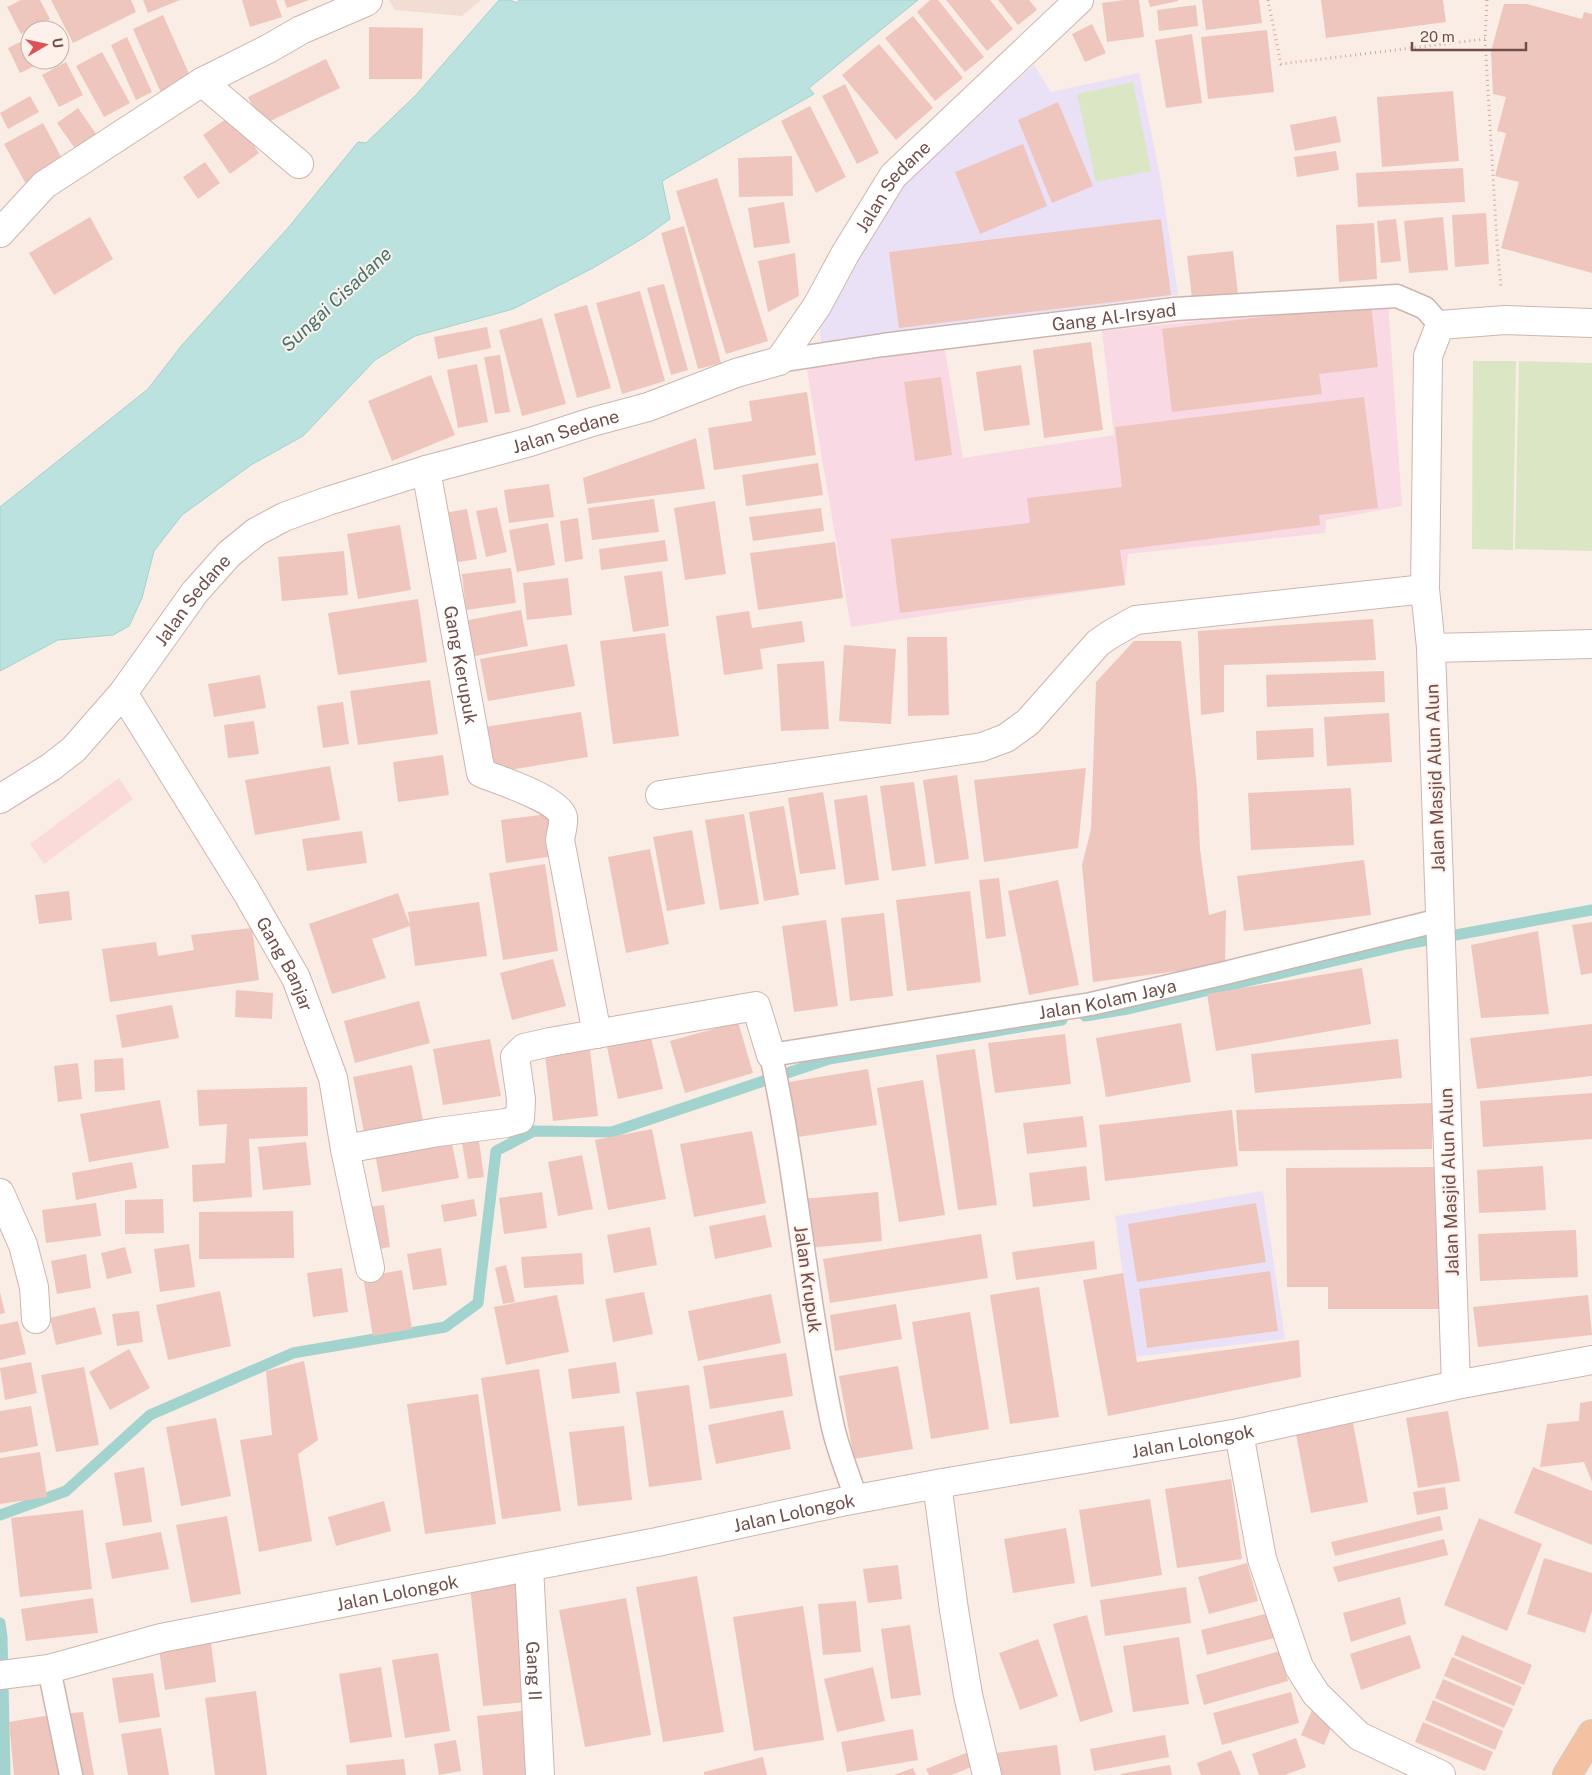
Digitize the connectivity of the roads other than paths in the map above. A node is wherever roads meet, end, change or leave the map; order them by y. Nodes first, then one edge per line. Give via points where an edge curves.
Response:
1 (368, 0) edge
2 (1080, 0) edge
3 (202, 82) junction
4 (299, 164) dead end
5 (0, 233) edge
6 (1592, 323) edge
7 (1440, 325) junction
8 (779, 361) junction
9 (426, 470) junction
10 (1425, 589) junction
11 (1592, 644) edge
12 (1431, 648) junction
13 (123, 693) junction
14 (660, 795) dead end
15 (0, 799) edge
16 (1440, 932) junction
17 (597, 1034) junction
18 (771, 1055) junction
19 (345, 1149) junction
20 (0, 1193) edge
21 (370, 1268) dead end
22 (36, 1319) dead end
23 (1592, 1360) edge
24 (1456, 1385) junction
25 (1239, 1433) junction
26 (938, 1484) junction
27 (857, 1501) junction
28 (529, 1567) junction
29 (49, 1669) junction
30 (0, 1675) edge
31 (1592, 1734) edge
32 (71, 1775) edge
33 (540, 1775) edge
34 (987, 1775) edge
35 (1441, 1775) edge
36 (1567, 1775) edge

1 - 3 street via 301,30
2 - 8 street, Jalan Sedane via 893,176 817,306
3 - 4 street
3 - 5 street via 44,185
6 - 7 street via 1505,320
7 - 8 lane, Gang Al-Irsyad via 1424,308 1397,296 1175,309
7 - 10 street, Jalan Masjid Alun Alun via 1428,356
8 - 9 street, Jalan Sedane via 736,373 648,407
9 - 13 street, Jalan Sedane via 284,517 256,532 229,554 194,592
9 - 17 street, Gang Kerupuk via 481,773 543,798 560,811 563,818 560,840
10 - 12 street, Jalan Masjid Alun Alun
10 - 14 street via 1136,620 1098,643 1028,722 1006,738 990,744
11 - 12 street
12 - 16 street, Jalan Masjid Alun Alun
13 - 15 street, Jalan Sedane via 74,749
13 - 19 street, Gang Banjar via 296,978 333,1078
16 - 18 lane, Jalan Kolam Jaya via 1221,974 1091,1004
16 - 24 street, Jalan Masjid Alun Alun
17 - 18 street via 756,1006
17 - 19 street via 524,1048 518,1053 520,1119
18 - 27 lane, Jalan Krupuk via 831,1420
19 - 21 street, Gang Banjar
20 - 22 street via 23,1245 34,1287
23 - 24 street, Jalan Lolongok
24 - 25 street, Jalan Lolongok
25 - 26 street, Jalan Lolongok
25 - 35 street via 1262,1559 1299,1667 1316,1694 1359,1736
26 - 27 street, Jalan Lolongok
26 - 34 street via 968,1696
27 - 28 street, Jalan Lolongok
28 - 29 street, Jalan Lolongok via 160,1638
28 - 33 street, Gang II
29 - 30 street, Jalan Lolongok
29 - 32 lane
31 - 36 main road

